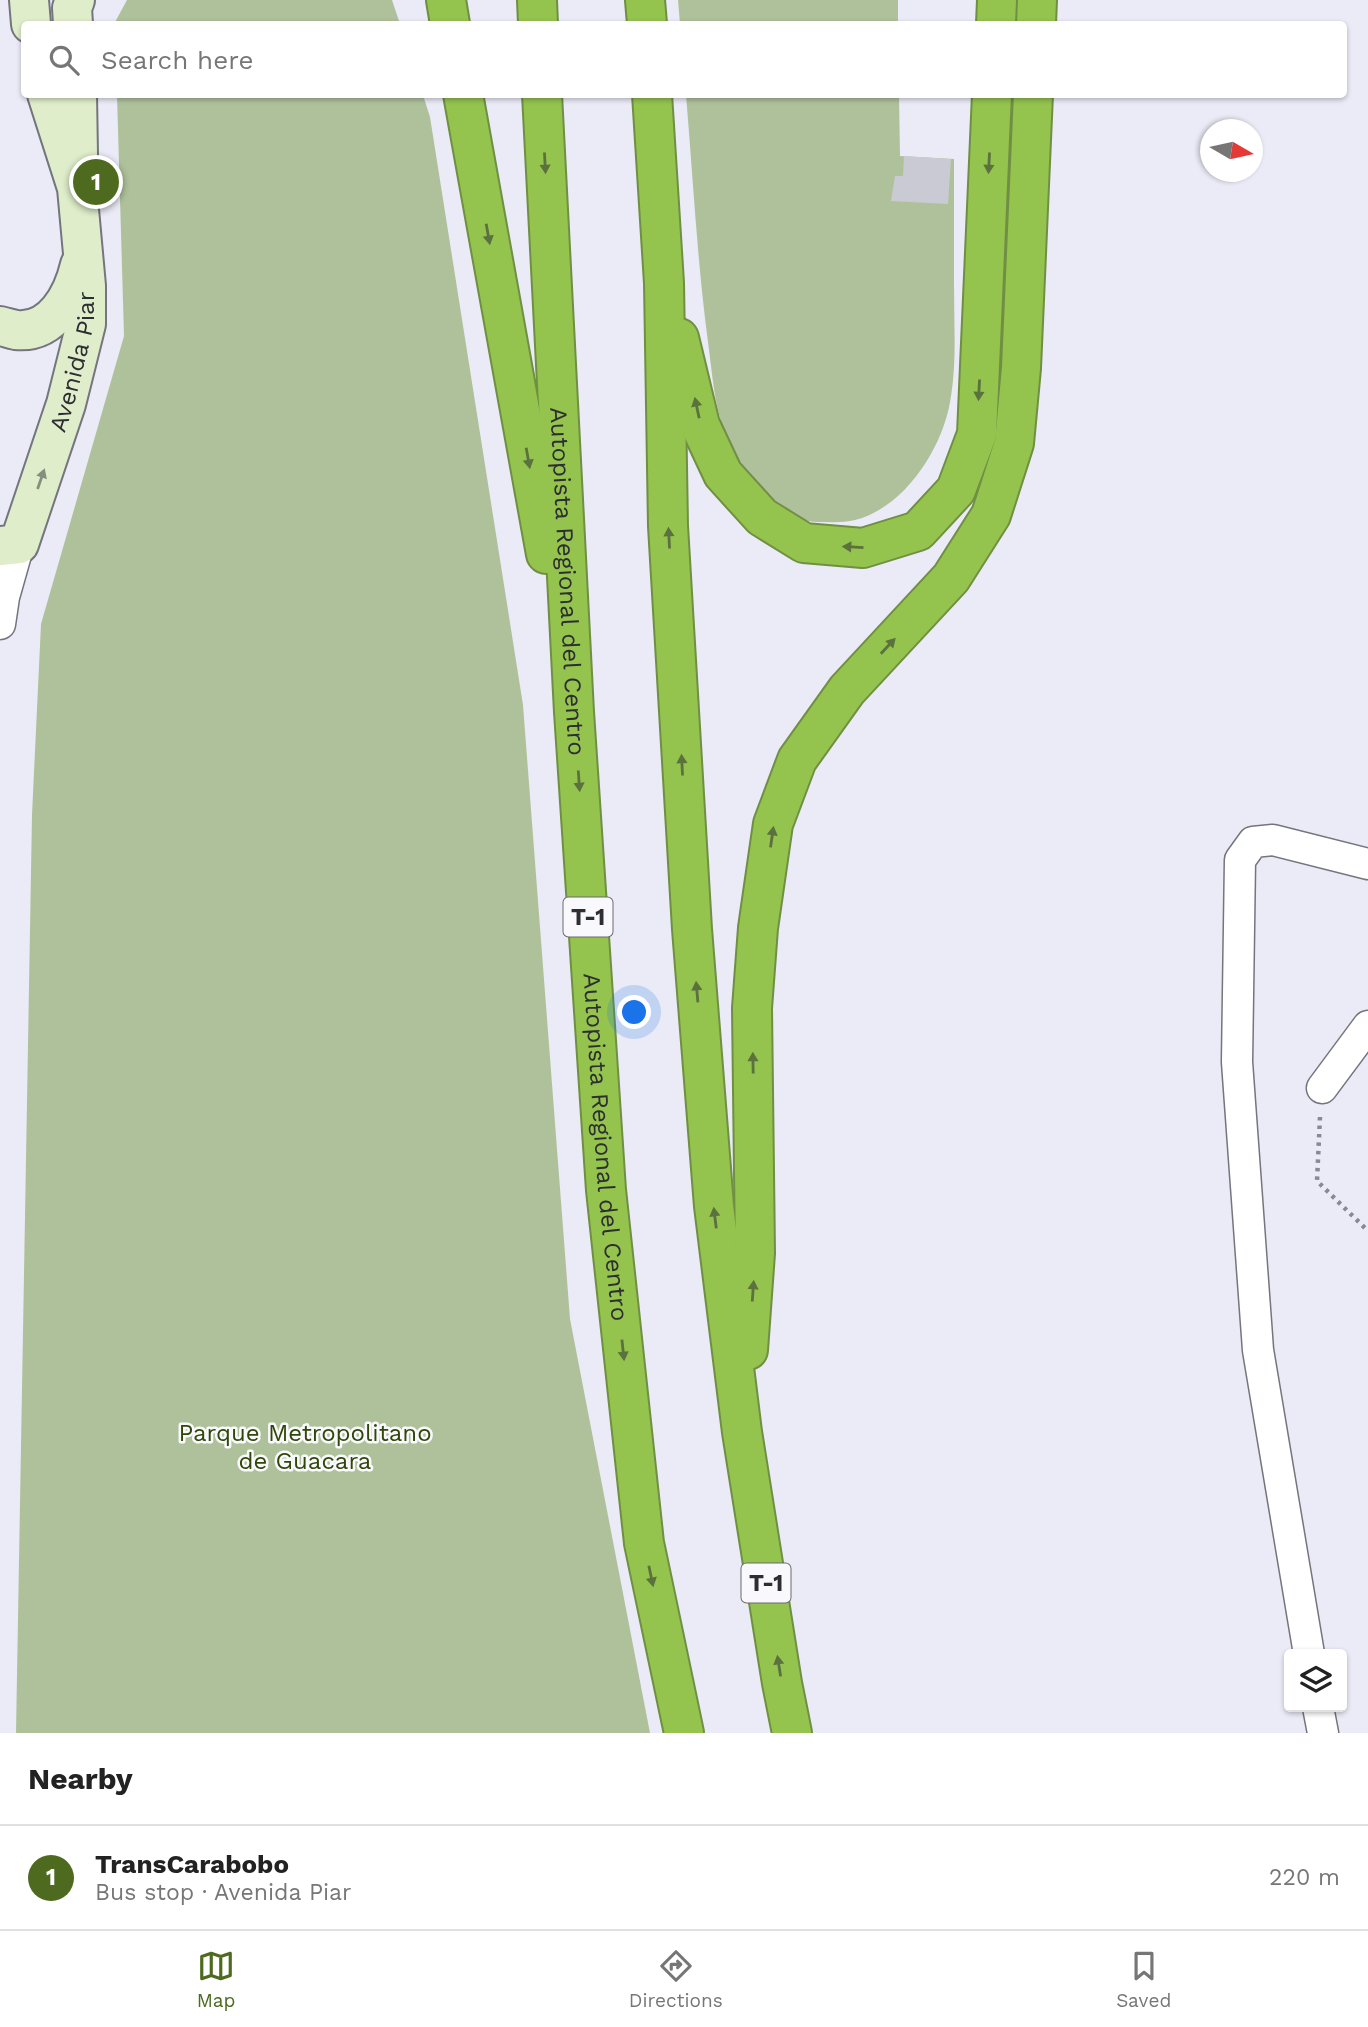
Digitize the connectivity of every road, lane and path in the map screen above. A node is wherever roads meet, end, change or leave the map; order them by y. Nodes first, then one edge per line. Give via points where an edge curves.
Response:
1 (29, 0) edge
2 (75, 0) edge
3 (446, 0) edge
4 (537, 0) edge
5 (645, 0) edge
6 (997, 0) edge
7 (1037, 0) edge
8 (31, 21) edge
9 (73, 21) edge
10 (450, 21) edge
11 (538, 21) edge
12 (647, 21) edge
13 (996, 21) edge
14 (1035, 21) edge
15 (48, 98) edge
16 (77, 98) edge
17 (464, 98) edge
18 (542, 98) edge
19 (652, 98) edge
20 (992, 98) edge
21 (1032, 98) edge
22 (77, 188) junction
23 (83, 248) junction
24 (664, 283) junction
25 (0, 326) edge
26 (10, 545) edge
27 (0, 624) edge
28 (574, 712) junction
29 (1368, 864) edge
30 (1368, 1026) edge
31 (1322, 1088) joint
32 (1368, 1231) edge
33 (742, 1432) junction
34 (1308, 1649) edge
35 (1319, 1712) edge
36 (684, 1733) edge
37 (792, 1733) edge
38 (1323, 1733) edge

1 - 8 main road
2 - 9 main road
3 - 10 highway
4 - 11 highway
5 - 12 highway
6 - 13 highway
7 - 14 highway
15 - 22 main road, Avenida Piar
16 - 22 main road
17 -> 28 highway
18 -> 28 highway, Autopista Regional del Centro / T-1
19 - 24 highway, T-1
20 -> 24 highway via 977,434 956,490 918,531 863,548 804,543 762,517 723,474 700,425
33 -> 21 highway via 755,1253 752,1008 758,928 774,824 797,760 847,690 951,578 991,515 1014,443
22 - 23 main road, Avenida Piar
23 - 25 main road via 76,282 60,311 36,328
26 -> 23 main road, Avenida Piar via 66,404 86,324
33 -> 24 highway, T-1 via 714,1206 692,929 668,526
26 - 27 street, Avenida Piar
28 -> 36 highway, Autopista Regional del Centro / T-1 via 606,1190 644,1544
29 - 34 street via 1273,841 1253,842 1240,860 1237,1062 1258,1350
30 - 31 street
31 - 32 path via 1317,1181
37 -> 33 highway, T-1
35 - 38 street

